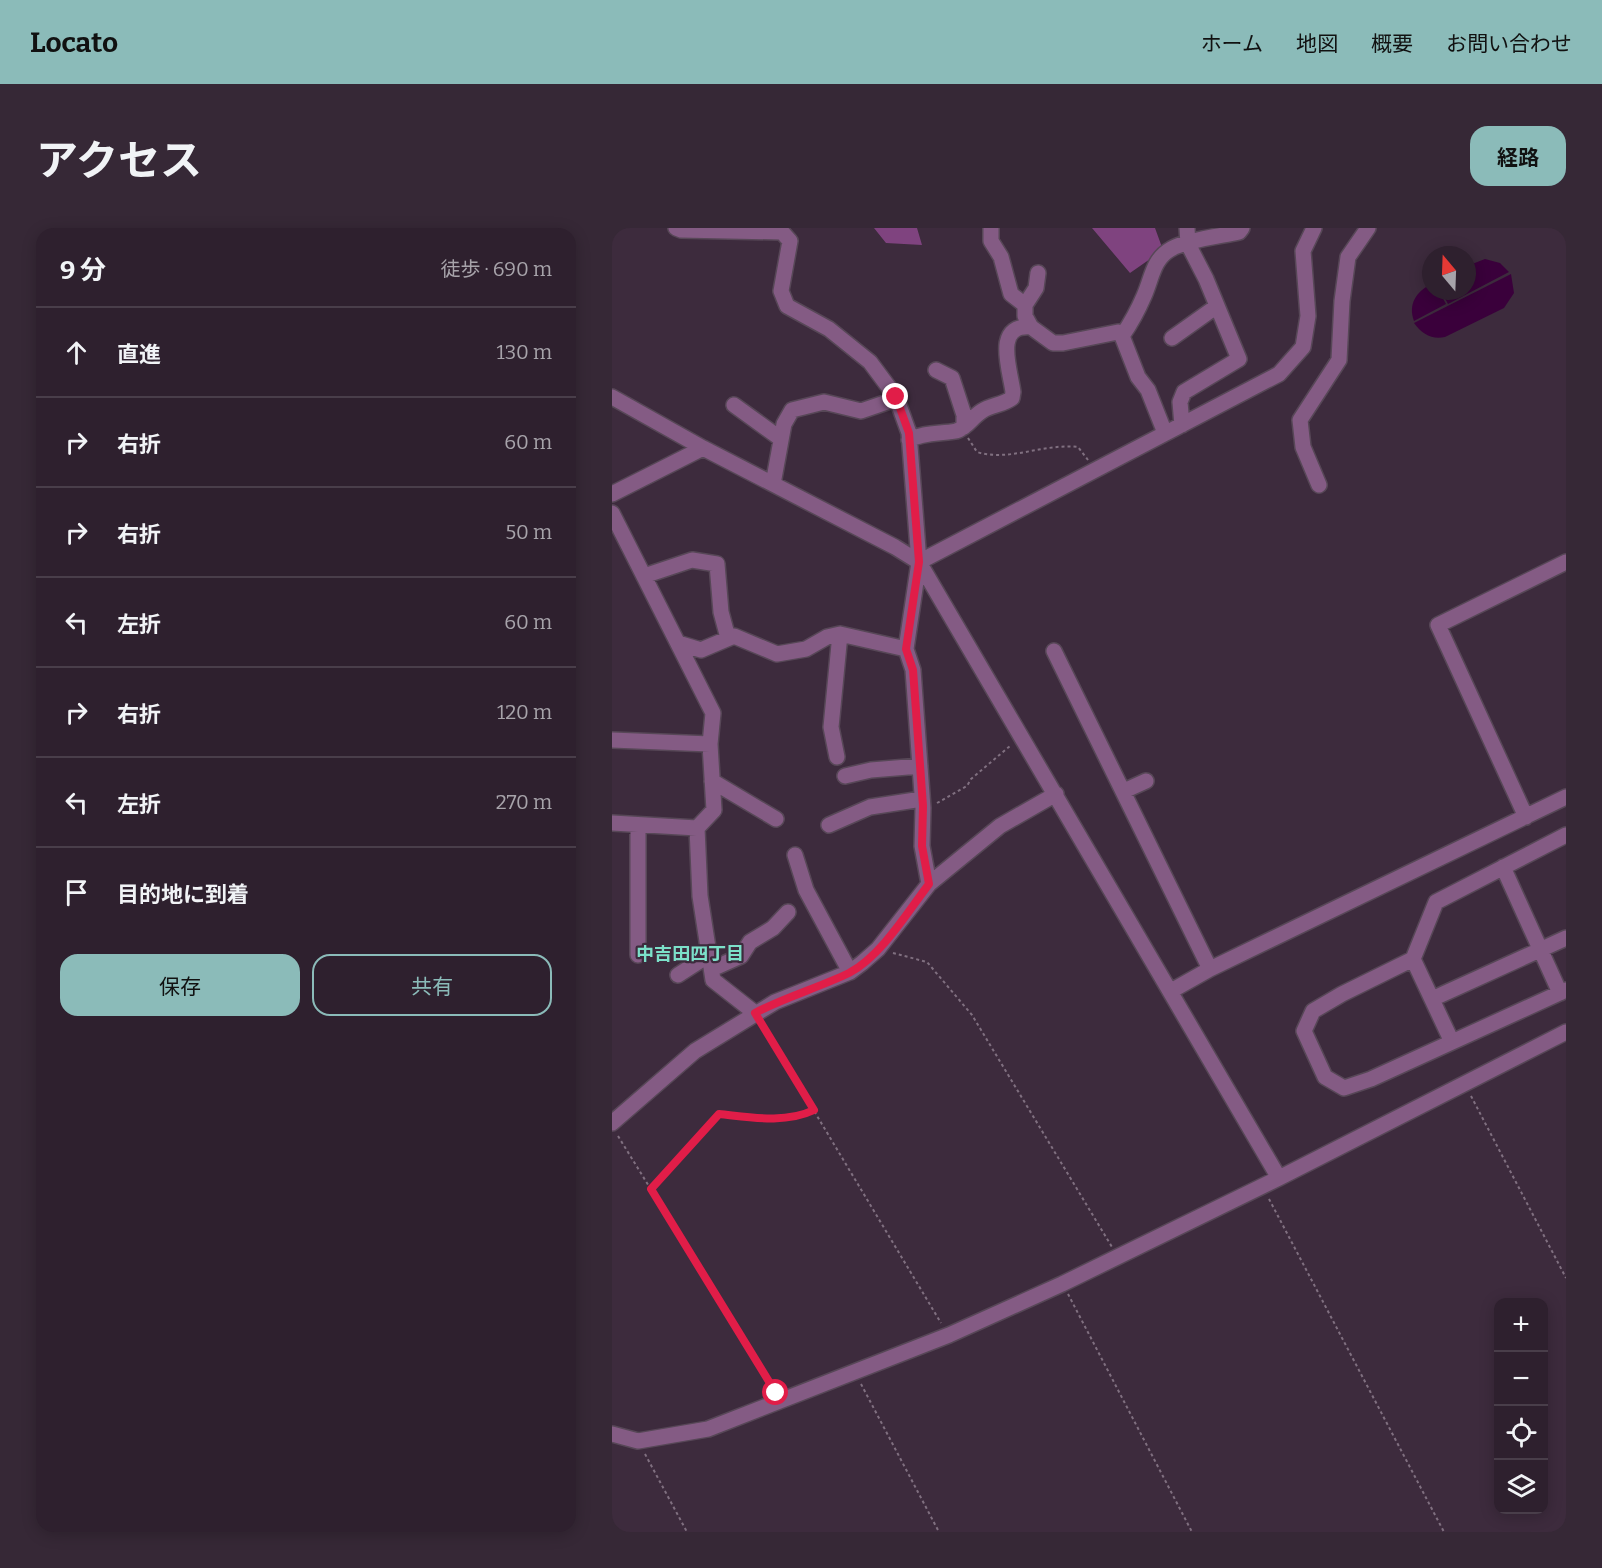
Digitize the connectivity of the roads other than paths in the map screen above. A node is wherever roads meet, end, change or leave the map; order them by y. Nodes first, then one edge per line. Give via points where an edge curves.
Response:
1 (676, 228) edge
2 (991, 228) edge
3 (1187, 228) edge
4 (1242, 228) edge
5 (1314, 228) edge
6 (1368, 228) edge
7 (1188, 244) junction
8 (1038, 273) dead end
9 (1025, 305) junction
10 (1217, 306) junction
11 (1031, 327) junction
12 (1122, 336) junction
13 (1172, 338) dead end
14 (936, 370) dead end
15 (612, 397) edge
16 (896, 399) junction
17 (734, 405) dead end
18 (1182, 424) junction
19 (964, 427) junction
20 (1165, 433) junction
21 (781, 439) junction
22 (909, 440) junction
23 (703, 448) junction
24 (773, 484) junction
25 (1319, 485) dead end
26 (612, 494) edge
27 (612, 513) edge
28 (919, 562) junction
29 (1566, 562) edge
30 (644, 576) junction
31 (840, 634) junction
32 (728, 638) junction
33 (678, 643) junction
34 (906, 649) junction
35 (1054, 651) dead end
36 (612, 740) edge
37 (710, 744) junction
38 (837, 757) dead end
39 (920, 766) junction
40 (845, 776) dead end
41 (712, 781) junction
42 (1146, 781) dead end
43 (1124, 792) junction
44 (1056, 794) junction
45 (1566, 797) edge
46 (923, 803) junction
47 (1526, 818) junction
48 (776, 819) dead end
49 (612, 823) edge
50 (638, 825) junction
51 (829, 825) dead end
52 (697, 828) junction
53 (1566, 835) edge
54 (795, 855) dead end
55 (1503, 867) junction
56 (929, 884) junction
57 (788, 912) dead end
58 (1566, 938) edge
59 (1540, 950) junction
60 (638, 955) dead end
61 (1413, 959) junction
62 (710, 962) junction
63 (1210, 969) junction
64 (850, 972) junction
65 (678, 975) dead end
66 (1171, 991) junction
67 (1563, 991) edge
68 (1432, 999) junction
69 (755, 1013) junction
70 (1566, 1032) edge
71 (1452, 1042) junction
72 (615, 1119) edge
73 (1279, 1178) junction
74 (612, 1434) edge
75 (638, 1441) junction
76 (612, 1445) edge

1 - 16 street via 782,232 790,241 781,291 787,306 829,329 870,362
2 - 9 street via 991,242 1001,257 1011,294
3 - 7 street
4 - 7 street
5 - 18 street via 1303,250 1308,316 1303,347 1279,374
6 - 25 street via 1348,257 1338,360 1300,420 1303,447
7 - 10 street
7 - 12 street via 1174,247 1154,267 1146,292
8 - 9 street via 1036,288
9 - 11 street
10 - 13 street
10 - 18 street via 1239,359 1184,392 1180,402
11 - 12 street via 1053,343 1110,332
11 - 19 street via 1020,326 1007,339 1012,398 983,410
12 - 20 street
14 - 19 street via 951,378 964,415
15 - 23 street
16 - 21 street via 861,411 824,402 792,410
16 - 22 street
17 - 21 street
18 - 20 street
19 - 22 street
20 - 28 street
21 - 24 street
22 - 28 street
23 - 24 street
23 - 26 street
24 - 28 street
27 - 30 street
28 - 34 street
28 - 44 street
29 - 47 street via 1438,625
30 - 32 street via 692,560 719,560 721,612
30 - 33 street
31 - 32 street via 806,649 777,654 734,636
31 - 34 street
31 - 38 street via 831,727
32 - 33 street via 702,650
33 - 37 street via 713,713
34 - 39 street via 913,670
35 - 43 street
36 - 37 street
37 - 41 street
39 - 40 street
39 - 46 street
41 - 48 street
41 - 52 street via 714,810
42 - 43 street
43 - 63 street
44 - 56 street via 999,826
44 - 66 street
45 - 47 street
46 - 51 street via 870,807
46 - 56 street via 922,846
47 - 63 street
49 - 50 street
50 - 52 street
50 - 60 street
52 - 62 street via 700,896
53 - 55 street
54 - 64 street via 806,890
55 - 59 street
55 - 61 street via 1436,902
56 - 64 street via 878,950
57 - 62 street via 773,928 750,942 741,956
58 - 59 street
59 - 67 street
59 - 68 street
61 - 68 street
61 - 71 street via 1313,1011 1304,1031 1325,1077 1344,1088
62 - 65 street
62 - 69 street via 713,980
63 - 66 street
64 - 69 street
66 - 73 street
67 - 71 street
68 - 71 street
69 - 72 street via 695,1051
70 - 73 street
73 - 75 street via 949,1335 708,1429
74 - 75 street
75 - 76 street

